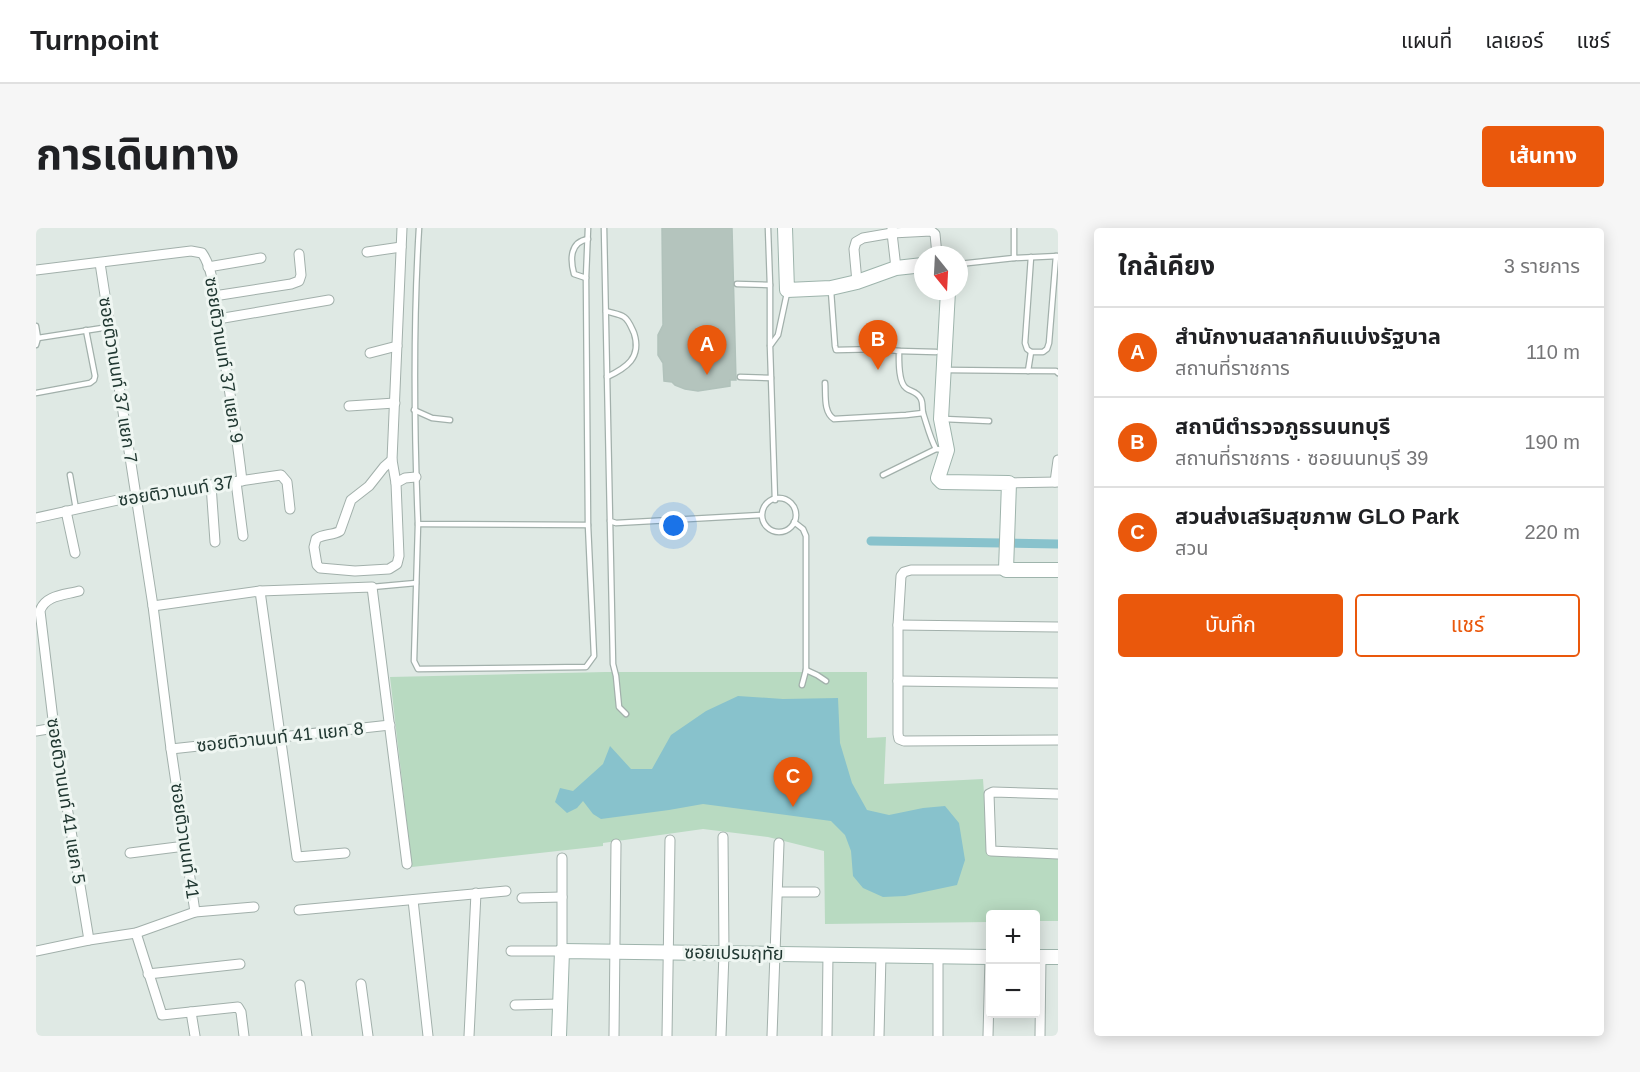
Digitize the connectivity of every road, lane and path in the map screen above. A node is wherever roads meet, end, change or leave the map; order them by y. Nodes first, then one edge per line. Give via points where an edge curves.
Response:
1 (402, 228) edge
2 (419, 228) edge
3 (588, 228) edge
4 (604, 228) edge
5 (768, 228) edge
6 (785, 228) edge
7 (1014, 228) edge
8 (892, 231) edge
9 (588, 240) junction
10 (936, 246) edge
11 (401, 247) junction
12 (367, 252) dead end
13 (299, 254) dead end
14 (1057, 256) edge
15 (1031, 257) junction
16 (261, 258) dead end
17 (1014, 258) junction
18 (100, 263) junction
19 (968, 263) edge
20 (914, 266) edge
21 (208, 267) junction
22 (896, 268) junction
23 (36, 270) edge
24 (586, 278) junction
25 (857, 282) junction
26 (737, 284) dead end
27 (770, 285) junction
28 (831, 288) junction
29 (787, 290) junction
30 (214, 296) junction
31 (329, 300) dead end
32 (948, 300) edge
33 (606, 311) junction
34 (218, 319) junction
35 (36, 326) edge
36 (109, 327) junction
37 (86, 330) junction
38 (39, 338) junction
39 (36, 345) edge
40 (397, 346) junction
41 (770, 346) junction
42 (899, 351) junction
43 (936, 352) dead end
44 (1031, 352) junction
45 (370, 354) dead end
46 (944, 370) junction
47 (1028, 370) junction
48 (1058, 373) edge
49 (607, 377) junction
50 (740, 377) dead end
51 (771, 378) junction
52 (825, 383) dead end
53 (36, 393) edge
54 (395, 403) junction
55 (349, 406) dead end
56 (414, 410) junction
57 (923, 412) junction
58 (941, 419) junction
59 (450, 420) dead end
60 (989, 421) dead end
61 (942, 449) junction
62 (392, 460) junction
63 (1058, 460) edge
64 (70, 475) dead end
65 (883, 475) dead end
66 (416, 477) junction
67 (239, 481) junction
68 (396, 483) junction
69 (1009, 483) junction
70 (1056, 483) edge
71 (211, 485) junction
72 (136, 496) junction
73 (775, 500) junction
74 (290, 509) dead end
75 (71, 510) junction
76 (761, 515) junction
77 (36, 518) edge
78 (610, 521) junction
79 (794, 522) junction
80 (418, 524) junction
81 (588, 525) junction
82 (243, 536) dead end
83 (215, 542) dead end
84 (75, 553) dead end
85 (1006, 570) junction
86 (1058, 570) edge
87 (416, 584) junction
88 (372, 587) junction
89 (80, 591) dead end
90 (260, 591) junction
91 (153, 606) junction
92 (898, 625) junction
93 (39, 626) edge
94 (1058, 627) edge
95 (806, 670) junction
96 (826, 681) dead end
97 (898, 681) junction
98 (1058, 683) edge
99 (802, 686) dead end
100 (626, 714) dead end
101 (390, 725) junction
102 (54, 728) junction
103 (36, 731) edge
104 (280, 737) junction
105 (1058, 740) edge
106 (171, 749) junction
107 (1058, 794) edge
108 (723, 837) dead end
109 (670, 840) dead end
110 (780, 843) dead end
111 (616, 844) dead end
112 (185, 846) junction
113 (130, 853) dead end
114 (345, 853) dead end
115 (1058, 854) edge
116 (562, 858) dead end
117 (407, 864) dead end
118 (506, 891) dead end
119 (778, 891) junction
120 (815, 892) dead end
121 (476, 893) junction
122 (562, 897) junction
123 (522, 898) dead end
124 (413, 900) junction
125 (254, 907) dead end
126 (299, 910) dead end
127 (195, 912) junction
128 (136, 933) junction
129 (88, 940) junction
130 (36, 951) edge
131 (511, 951) dead end
132 (562, 951) junction
133 (615, 951) junction
134 (669, 952) junction
135 (724, 953) junction
136 (776, 954) junction
137 (828, 954) junction
138 (881, 955) junction
139 (938, 956) junction
140 (986, 957) edge
141 (1040, 957) edge
142 (1058, 957) edge
143 (240, 964) dead end
144 (990, 964) edge
145 (1038, 964) edge
146 (148, 974) junction
147 (361, 984) dead end
148 (300, 985) dead end
149 (560, 1004) junction
150 (515, 1005) dead end
151 (190, 1012) junction
152 (195, 1036) edge
153 (244, 1036) edge
154 (308, 1036) edge
155 (369, 1036) edge
156 (428, 1036) edge
157 (469, 1036) edge
158 (559, 1036) edge
159 (614, 1036) edge
160 (667, 1036) edge
161 (721, 1036) edge
162 (772, 1036) edge
163 (827, 1036) edge
164 (879, 1036) edge
165 (938, 1036) edge
166 (988, 1036) edge
167 (1041, 1036) edge

1 - 11 street
2 - 56 lane
3 - 9 lane
4 - 33 lane
5 - 27 lane
6 - 29 street
7 - 17 lane
8 - 10 street via 931,231
8 - 22 street
8 - 25 street via 856,242
9 - 24 lane
9 - 24 lane via 581,240 572,252 574,274
11 - 12 street
11 - 40 street
13 - 30 street via 299,281
14 - 15 lane
14 - 44 lane via 1049,343 1043,352
15 - 17 lane
15 - 44 lane via 1025,343
16 - 21 street
17 - 19 lane
18 - 21 street, ซอยติวานนท์ 37 แยก 9 via 191,251 202,253
18 - 23 street
18 - 36 street, ซอยติวานนท์ 37 แยก 7
20 - 22 street
21 - 30 street, ซอยติวานนท์ 37 แยก 9
22 - 25 street
24 - 81 lane
25 - 28 street
26 - 27 lane
27 - 41 lane
28 - 29 street
28 - 42 lane via 836,350
29 - 41 lane via 778,335
30 - 34 street, ซอยติวานนท์ 37 แยก 9
31 - 34 street
32 - 46 street
33 - 49 lane
33 - 49 lane via 624,316 636,338 636,351 629,363
34 - 67 street, ซอยติวานนท์ 37 แยก 9 via 234,418
35 - 38 lane
36 - 37 lane
36 - 72 street, ซอยติวานนท์ 37 แยก 7
37 - 38 lane
37 - 53 lane via 94,380
38 - 39 lane
40 - 45 street
40 - 54 street
41 - 51 lane
42 - 43 lane
42 - 57 lane via 902,383 916,392
44 - 47 lane
46 - 47 lane
46 - 58 street
47 - 48 lane
49 - 78 lane
50 - 51 lane
51 - 73 lane
52 - 57 lane via 827,411 834,419
54 - 55 street
54 - 62 street
56 - 59 lane
56 - 66 lane
57 - 61 lane via 932,441
58 - 60 lane
58 - 61 street
61 - 65 lane
61 - 69 street via 940,481
62 - 68 street
62 - 68 street via 351,500 340,531 316,539 317,565 355,571 397,564
63 - 70 street
64 - 75 lane
66 - 68 street
66 - 80 lane
67 - 71 street, ซอยติวานนท์ 37
67 - 74 street, ซอยติวานนท์ 37 via 280,475 287,482
67 - 82 street, ซอยติวานนท์ 37 แยก 9
69 - 70 street
69 - 85 street
71 - 72 street, ซอยติวานนท์ 37
71 - 83 street
72 - 75 street, ซอยติวานนท์ 37
72 - 91 street, ซอยติวานนท์ 37 แยก 7
73 - 76 lane via 766,504
73 - 79 lane via 781,498 790,503 795,512
75 - 77 street, ซอยติวานนท์ 37
75 - 84 street
76 - 78 lane
76 - 79 lane via 765,526 775,532 787,530
78 - 100 lane via 613,664 619,707
79 - 95 lane via 806,536
80 - 81 lane
80 - 87 lane
81 - 87 lane via 594,656 586,667 418,669 414,661
85 - 86 street
85 - 92 street via 904,572
87 - 88 lane
88 - 90 street
88 - 101 street
89 - 93 street via 42,603
90 - 91 street
90 - 104 street
91 - 106 street, ซอยติวานนท์ 41
92 - 94 street
92 - 97 street
93 - 102 street, ซอยติวานนท์ 41 แยก 5
95 - 96 lane
95 - 99 lane
97 - 98 street
97 - 105 street via 898,734 904,741
101 - 104 street, ซอยติวานนท์ 41 แยก 8
101 - 117 street
102 - 103 street
102 - 129 street, ซอยติวานนท์ 41 แยก 5
104 - 106 street, ซอยติวานนท์ 41 แยก 8
104 - 114 street via 297,857
106 - 112 street, ซอยติวานนท์ 41
107 - 115 street via 993,792 989,794 989,804 993,852
108 - 135 street
109 - 134 street
110 - 119 street
111 - 133 street
112 - 113 street
112 - 127 street, ซอยติวานนท์ 41
116 - 122 street
118 - 121 street
119 - 120 street
119 - 136 street
121 - 124 street
121 - 157 street
122 - 123 street
122 - 132 street
124 - 126 street
124 - 156 street
125 - 127 street
127 - 128 street, ซอยติวานนท์ 41
128 - 129 street, ซอยติวานนท์ 41
128 - 146 street
129 - 130 street, ซอยติวานนท์ 41
131 - 132 street
132 - 133 street, ซอยเปรมฤทัย
132 - 149 street
133 - 134 street, ซอยเปรมฤทัย
133 - 159 street
134 - 135 street, ซอยเปรมฤทัย
134 - 160 street
135 - 136 street, ซอยเปรมฤทัย
135 - 161 street
136 - 137 street, ซอยเปรมฤทัย
136 - 162 street
137 - 138 street, ซอยเปรมฤทัย
137 - 163 street
138 - 139 street, ซอยเปรมฤทัย
138 - 164 street
139 - 140 street, ซอยเปรมฤทัย
139 - 165 street
141 - 142 street
143 - 146 street
144 - 166 street
145 - 167 street
146 - 151 street via 162,1015
147 - 155 street
148 - 154 street
149 - 150 street
149 - 158 street
151 - 152 street
151 - 153 street via 238,1007

